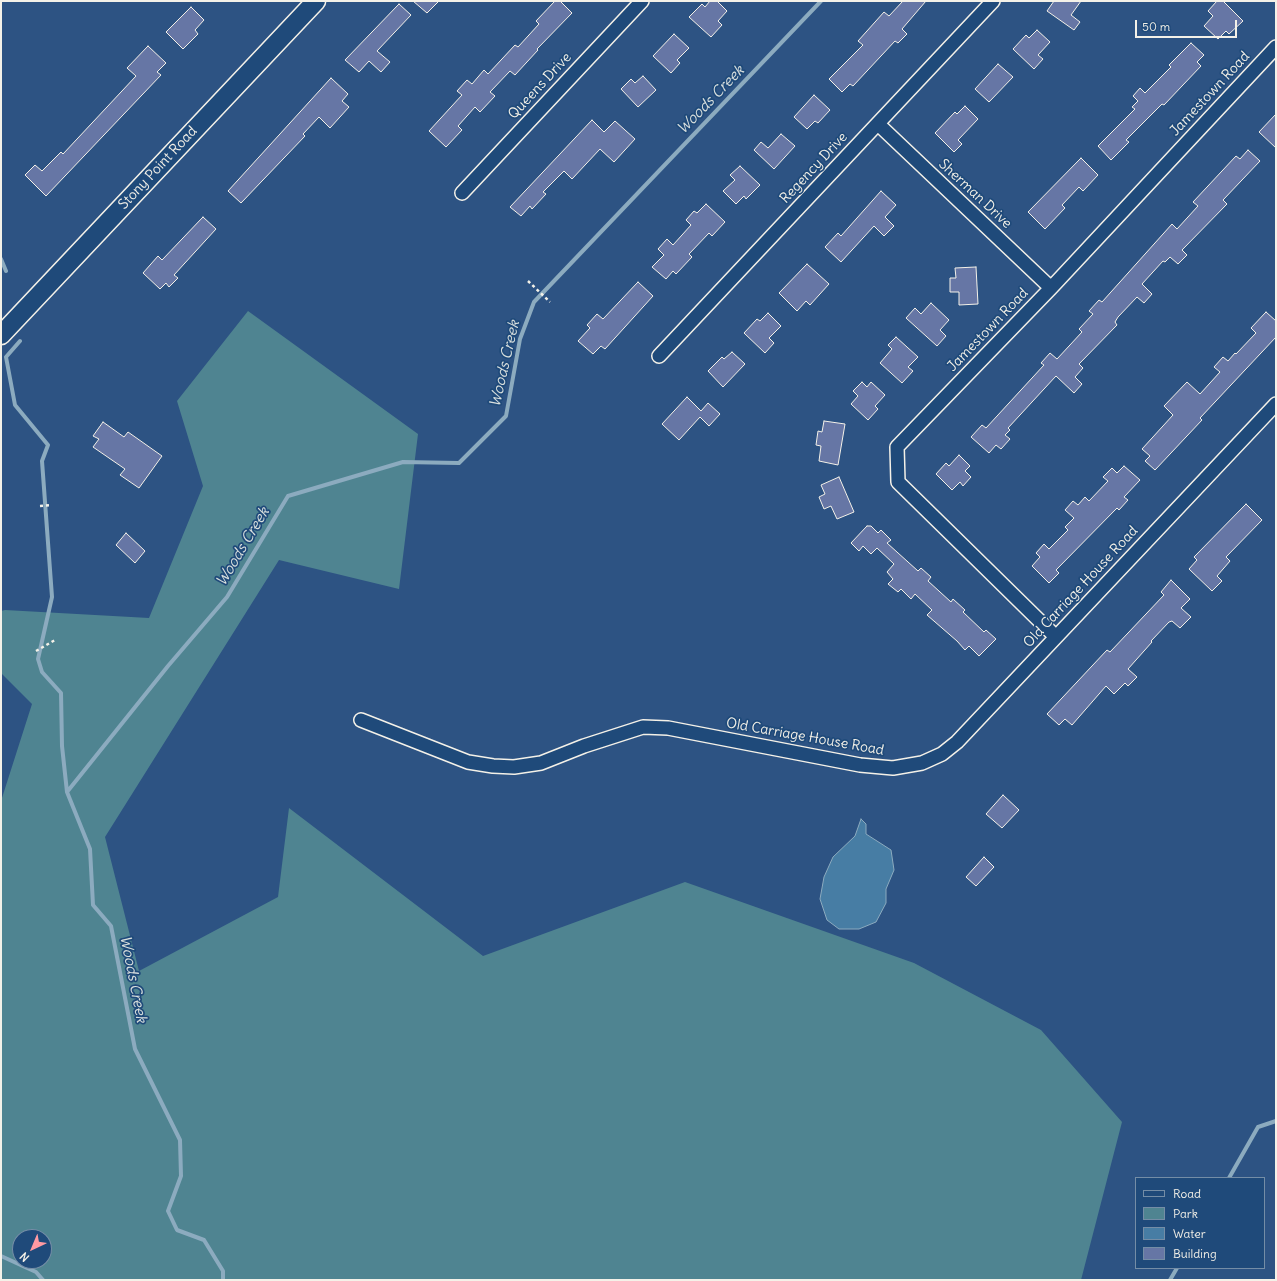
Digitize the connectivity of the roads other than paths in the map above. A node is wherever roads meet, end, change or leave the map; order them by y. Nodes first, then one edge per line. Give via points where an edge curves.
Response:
1 (316, 1) edge
2 (642, 1) edge
3 (993, 1) edge
4 (1276, 47) edge
5 (878, 124) junction
6 (462, 193) dead end
7 (1051, 288) junction
8 (1, 335) edge
9 (659, 356) dead end
10 (1276, 404) edge
11 (1056, 637) junction
12 (362, 720) dead end

1 - 8 street, Stony Point Road
2 - 6 street, Queens Drive
3 - 5 street, Regency Drive
4 - 7 street, Jamestown Road
5 - 7 street, Sherman Drive
5 - 9 street, Regency Drive
7 - 11 street, Jamestown Road via 897,447 898,482
10 - 11 street, Old Carriage House Road
11 - 12 street, Old Carriage House Road via 957,742 922,762 893,768 860,765 668,728 643,726 541,763 514,767 493,766 468,762

